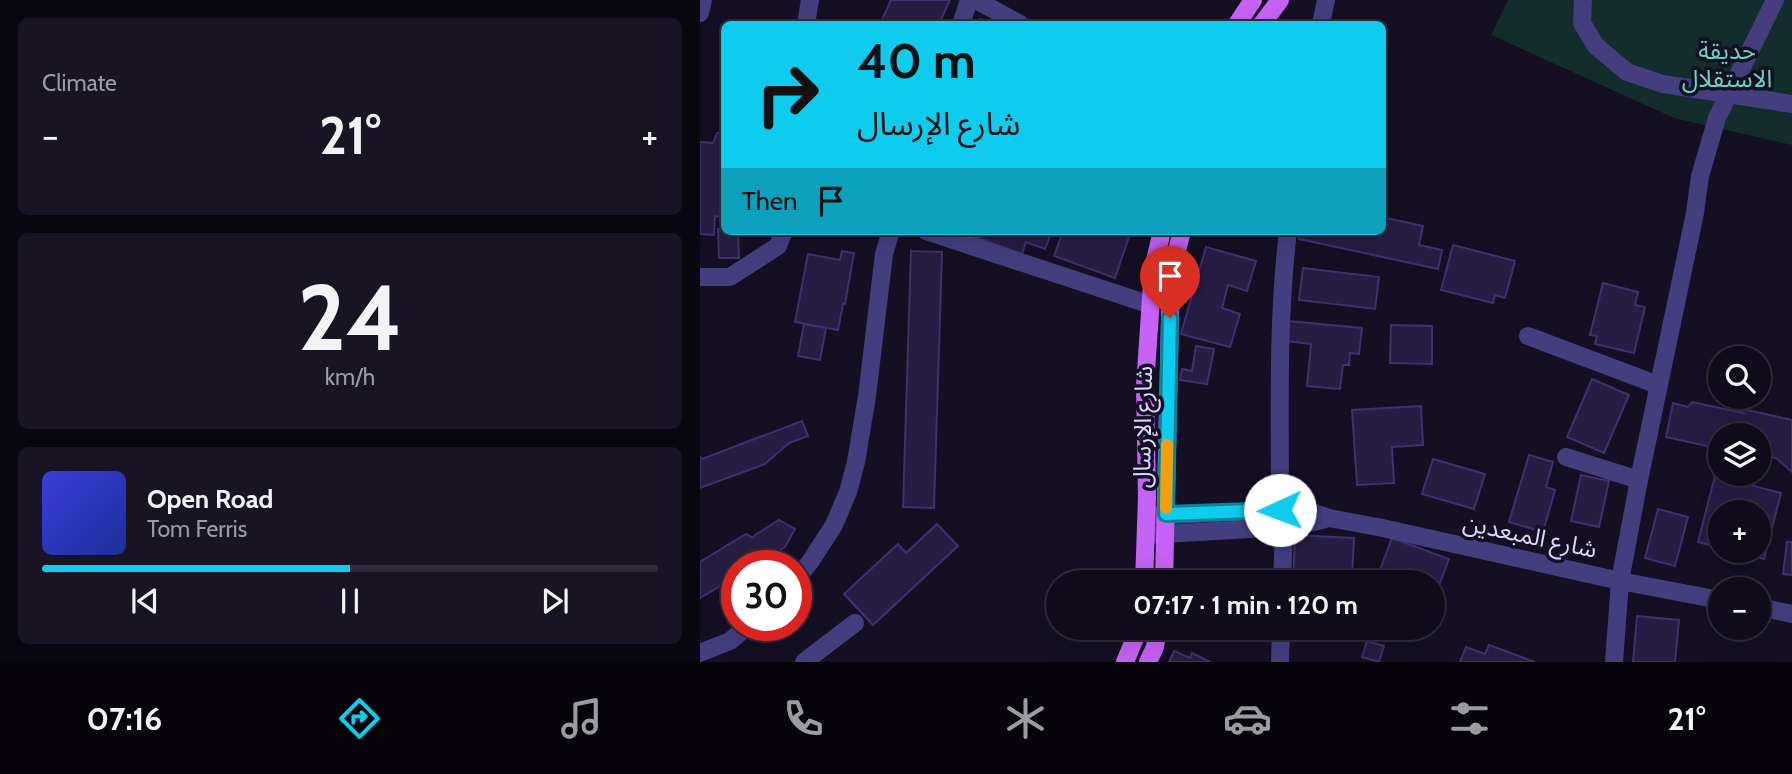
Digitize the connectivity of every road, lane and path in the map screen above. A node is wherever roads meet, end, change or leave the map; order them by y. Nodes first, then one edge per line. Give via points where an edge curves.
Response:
1 (703, 0) edge
2 (810, 0) edge
3 (969, 0) edge
4 (976, 0) edge
5 (1253, 0) edge
6 (1280, 0) edge
7 (1326, 0) edge
8 (1583, 0) edge
9 (1775, 0) edge
10 (700, 13) edge
11 (806, 21) edge
12 (962, 21) edge
13 (1014, 21) edge
14 (1239, 21) edge
15 (1264, 21) edge
16 (1322, 21) edge
17 (1728, 95) junction
18 (1792, 104) edge
19 (782, 235) edge
20 (890, 235) edge
21 (938, 235) edge
22 (1161, 235) edge
23 (1181, 235) edge
24 (1289, 235) edge
25 (700, 277) edge
26 (1151, 305) junction
27 (1528, 335) dead end
28 (1658, 385) junction
29 (1566, 457) dead end
30 (1639, 480) junction
31 (1166, 514) junction
32 (1146, 516) junction
33 (1282, 519) junction
34 (1146, 535) junction
35 (1165, 535) junction
36 (812, 559) edge
37 (1145, 570) edge
38 (1164, 570) edge
39 (1282, 570) edge
40 (1620, 581) junction
41 (1708, 598) edge
42 (1771, 610) edge
43 (1792, 614) edge
44 (855, 623) dead end
45 (1134, 640) edge
46 (1155, 640) edge
47 (1281, 640) edge
48 (730, 641) edge
49 (700, 653) edge
50 (804, 662) edge
51 (1125, 662) edge
52 (1148, 662) edge
53 (1280, 662) edge
54 (1614, 662) edge

1 - 10 street
2 - 11 street
3 - 12 street
4 - 13 street
5 - 14 main road
6 - 15 main road
7 - 16 street
8 - 17 street via 1583,23 1596,47 1627,72 1663,84
9 - 17 street
17 - 18 street
17 - 28 street via 1700,176
19 - 25 street via 778,246 730,277
20 - 36 street via 856,462 834,526
21 - 26 street
22 - 26 main road, شارع الإرسال
23 - 31 main road, شارع الإرسال via 1171,273
24 - 33 street via 1283,280
26 - 32 main road, شارع الإرسال via 1145,386
27 - 28 street
28 - 30 street
29 - 30 street
30 - 40 street
31 - 32 street
31 - 33 street
31 - 35 main road, شارع الإرسال
32 - 34 main road, شارع الإرسال
33 - 35 street
33 - 39 street
33 - 40 street, شارع المبعدين via 1303,509
34 - 35 street
34 - 37 main road, شارع الإرسال
35 - 38 main road, شارع الإرسال
40 - 41 street, شارع المبعدين
40 - 54 street
42 - 43 street
44 - 50 street
45 - 51 main road
46 - 52 main road
47 - 53 street
48 - 49 street

